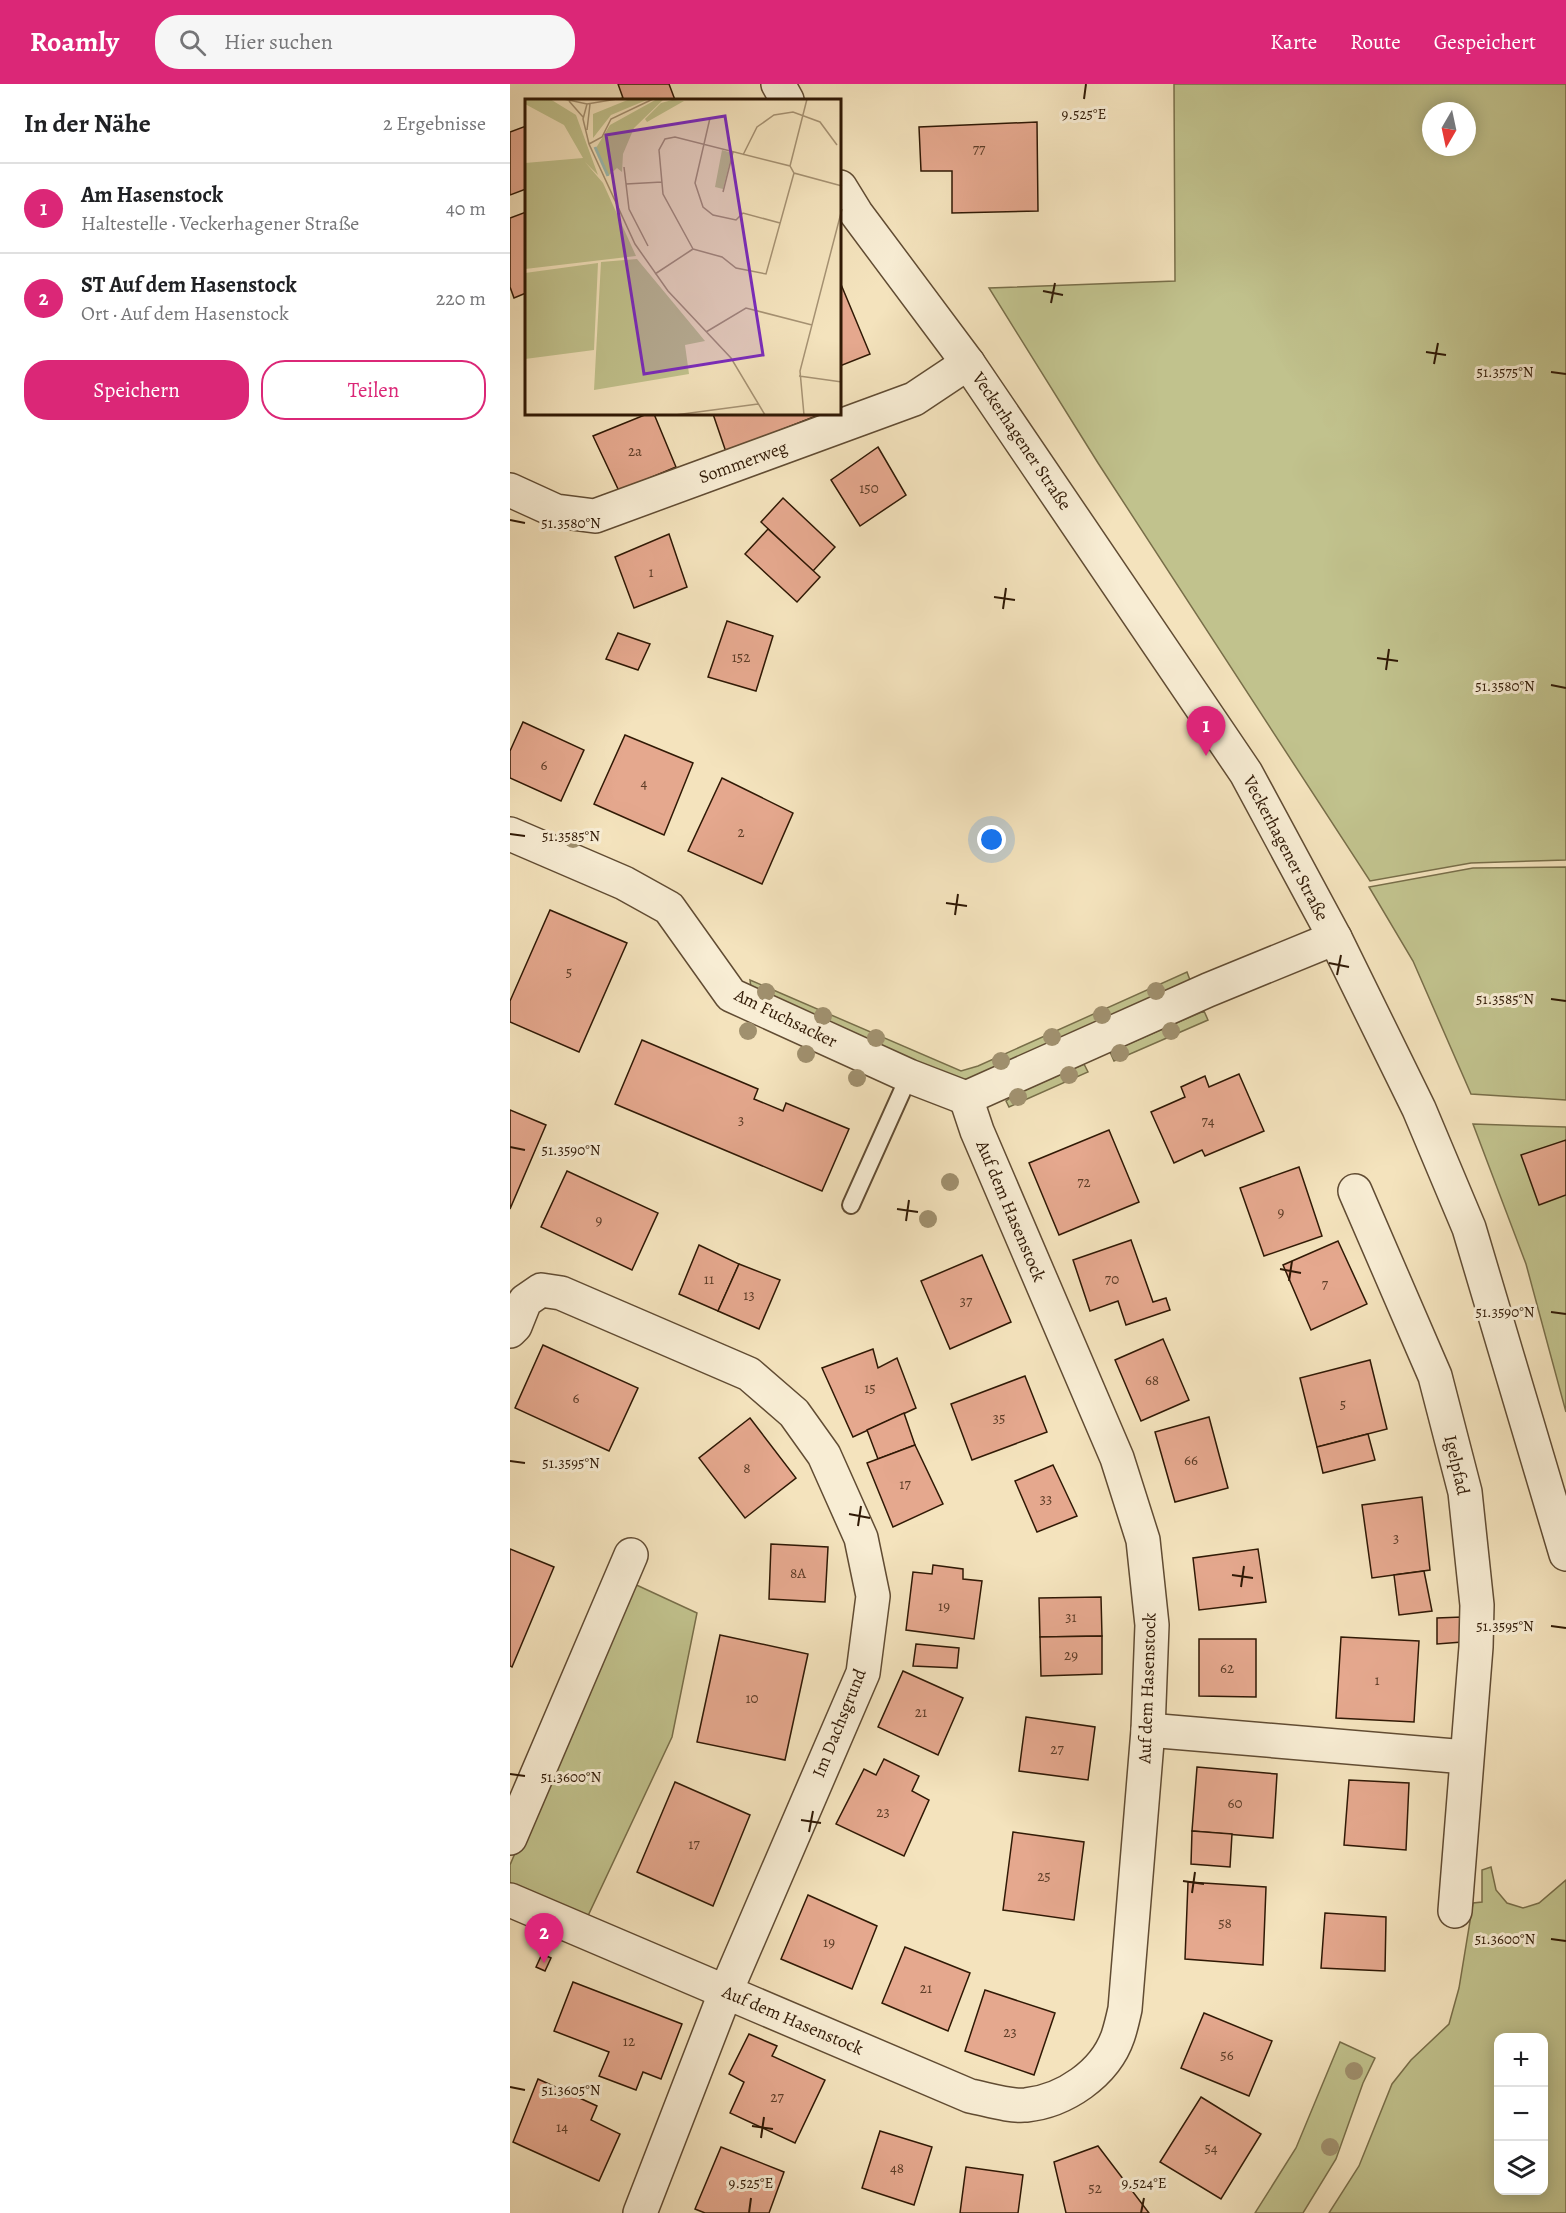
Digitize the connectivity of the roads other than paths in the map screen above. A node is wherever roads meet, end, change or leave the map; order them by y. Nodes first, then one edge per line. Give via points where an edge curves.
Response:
1 (778, 84) edge
2 (786, 99) edge
3 (842, 190) edge
4 (968, 363) junction
5 (510, 490) edge
6 (510, 834) edge
7 (1335, 938) junction
8 (909, 1076) junction
9 (966, 1098) junction
10 (1355, 1191) dead end
11 (851, 1205) dead end
12 (510, 1331) edge
13 (1566, 1554) edge
14 (631, 1555) dead end
15 (1148, 1730) junction
16 (1466, 1757) junction
17 (510, 1838) edge
18 (510, 1900) edge
19 (1455, 1911) dead end
20 (726, 1991) junction
21 (640, 2213) edge

1 - 2 street
3 - 4 street, Veckerhagener Straße
4 - 5 street, Sommerweg via 914,399 595,516 556,511
4 - 7 street, Veckerhagener Straße via 1246,773
6 - 8 street, Am Fuchsacker via 624,883 669,909 731,995
7 - 9 street
7 - 13 street, Veckerhagener Straße via 1377,1019 1469,1228
8 - 9 street, Am Fuchsacker
8 - 11 lane
9 - 15 street, Auf dem Hasenstock via 1117,1458 1143,1540 1152,1625
10 - 16 street, Igelpfad via 1435,1376 1465,1492 1477,1605
12 - 20 street, Im Dachsgrund via 525,1301 541,1290 561,1293 748,1374 794,1413 824,1455 861,1538 873,1596 863,1673
14 - 17 street
15 - 16 street
15 - 20 street, Auf dem Hasenstock via 1125,2009 1118,2038 1105,2060 1086,2080 1060,2097 1024,2106 970,2096
16 - 19 street, Igelpfad
18 - 20 street, Auf dem Hasenstock
20 - 21 street, Im Dachsgrund

